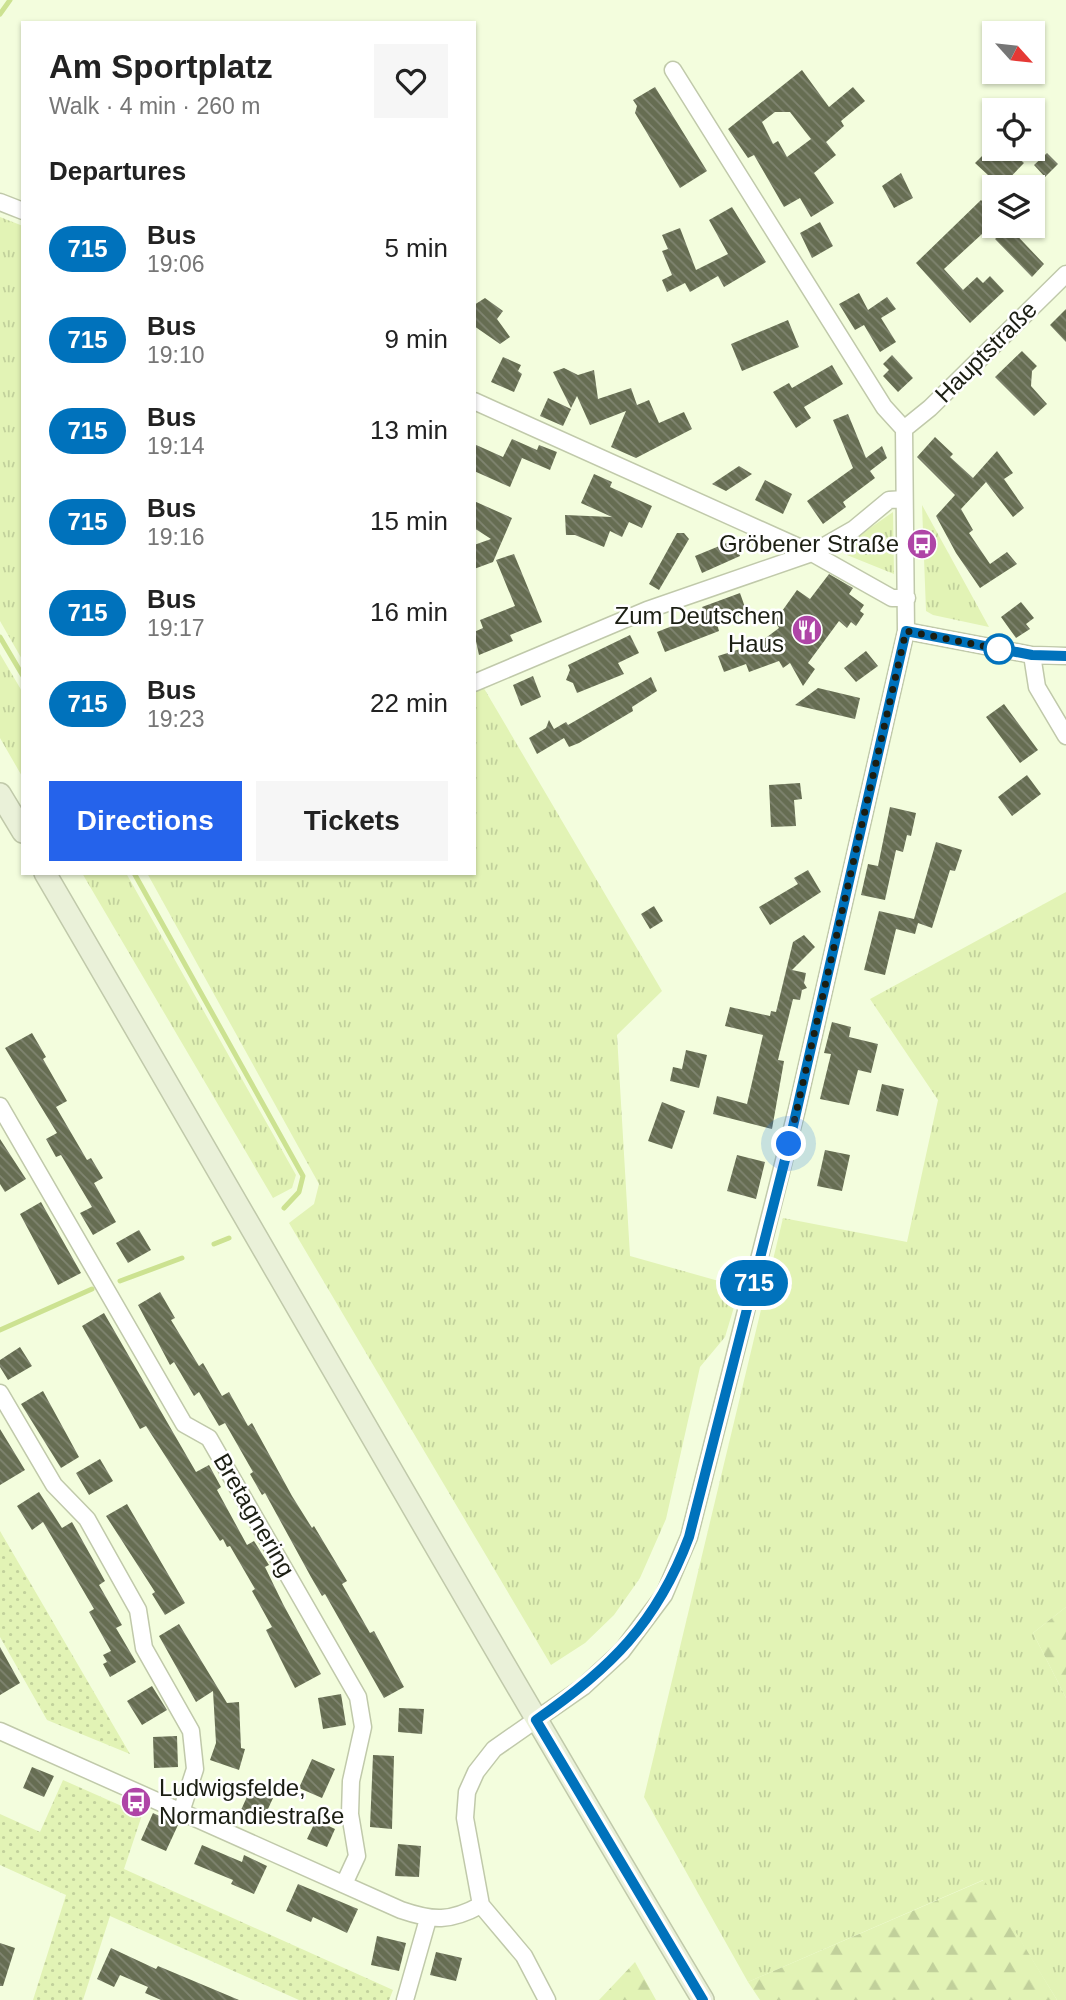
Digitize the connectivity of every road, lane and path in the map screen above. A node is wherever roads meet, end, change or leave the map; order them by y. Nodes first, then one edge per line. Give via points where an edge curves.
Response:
1 (673, 70) dead end
2 (0, 202) edge
3 (21, 210) edge
4 (1066, 274) edge
5 (476, 402) edge
6 (904, 429) junction
7 (904, 499) junction
8 (812, 553) junction
9 (907, 598) junction
10 (906, 631) junction
11 (1032, 655) junction
12 (1066, 656) edge
13 (476, 682) edge
14 (1066, 736) edge
15 (0, 794) edge
16 (21, 829) edge
17 (46, 875) edge
18 (0, 1106) edge
19 (0, 1393) edge
20 (536, 1720) junction
21 (0, 1731) edge
22 (181, 1812) junction
23 (344, 1884) junction
24 (481, 1905) junction
25 (428, 1919) junction
26 (405, 2000) edge
27 (547, 2000) edge
28 (703, 2000) edge

1 - 6 street via 884,407
2 - 3 street
4 - 6 street, Hauptstraße
5 - 8 street
6 - 7 street
7 - 8 street via 889,500 854,529
7 - 9 street
8 - 9 street via 891,598
8 - 13 street via 648,610
9 - 10 street
10 - 11 street
10 - 20 street via 789,1144 689,1537 664,1595 636,1635 598,1674
11 - 12 street
11 - 14 street via 1037,687
15 - 16 main road
17 - 20 main road
18 - 23 street, Bretagnering via 184,1424 209,1438 358,1697 363,1727 351,1781 357,1856
19 - 22 street via 54,1485 87,1519 138,1610 144,1647 191,1731 195,1769
20 - 24 street via 488,1755 467,1792 465,1818
20 - 28 main road
21 - 22 street
22 - 23 street
23 - 25 street
24 - 25 street via 459,1917
24 - 27 street via 524,1956
25 - 26 street

